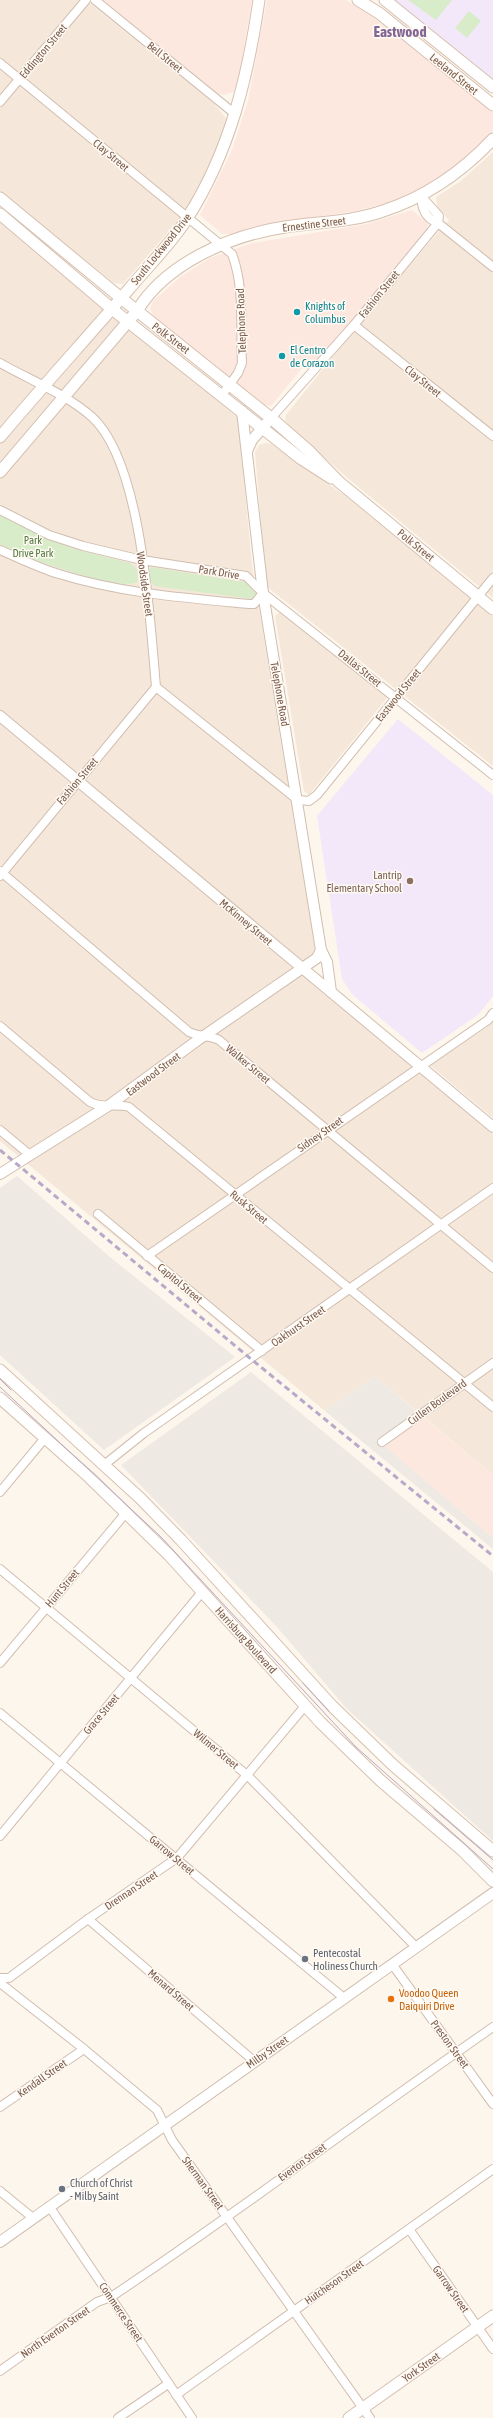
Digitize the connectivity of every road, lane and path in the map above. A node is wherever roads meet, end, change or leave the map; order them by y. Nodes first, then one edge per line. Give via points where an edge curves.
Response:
1 (86, 0) edge
2 (95, 0) edge
3 (259, 0) edge
4 (358, 0) edge
5 (385, 0) edge
6 (407, 18) junction
7 (398, 29) junction
8 (0, 63) edge
9 (19, 79) junction
10 (493, 87) edge
11 (0, 102) edge
12 (493, 105) edge
13 (235, 114) junction
14 (493, 139) edge
15 (421, 196) junction
16 (0, 198) edge
17 (0, 214) edge
18 (187, 218) junction
19 (438, 223) junction
20 (222, 246) junction
21 (493, 267) edge
22 (121, 298) junction
23 (112, 308) junction
24 (137, 311) junction
25 (128, 320) junction
26 (354, 325) junction
27 (0, 363) edge
28 (230, 384) junction
29 (44, 388) junction
30 (222, 395) junction
31 (63, 398) junction
32 (242, 411) junction
33 (272, 418) junction
34 (262, 429) junction
35 (493, 436) edge
36 (0, 437) edge
37 (247, 453) junction
38 (0, 472) edge
39 (339, 482) junction
40 (0, 510) edge
41 (0, 550) edge
42 (142, 560) junction
43 (493, 578) edge
44 (146, 593) junction
45 (263, 593) junction
46 (478, 597) junction
47 (493, 609) edge
48 (156, 687) junction
49 (396, 697) junction
50 (0, 716) edge
51 (493, 775) edge
52 (77, 780) junction
53 (298, 800) junction
54 (1, 874) edge
55 (322, 950) junction
56 (302, 968) junction
57 (331, 992) junction
58 (491, 1019) edge
59 (0, 1026) edge
60 (205, 1036) junction
61 (420, 1065) junction
62 (108, 1106) junction
63 (493, 1127) edge
64 (0, 1130) edge
65 (326, 1130) junction
66 (30, 1155) junction
67 (0, 1174) edge
68 (493, 1188) edge
69 (234, 1194) junction
70 (98, 1214) dead end
71 (441, 1224) junction
72 (147, 1256) junction
73 (493, 1268) edge
74 (349, 1290) junction
75 (262, 1351) junction
76 (493, 1362) edge
77 (0, 1370) edge
78 (464, 1383) junction
79 (0, 1398) edge
80 (493, 1407) edge
81 (45, 1438) junction
82 (382, 1442) dead end
83 (104, 1465) junction
84 (0, 1492) edge
85 (125, 1514) junction
86 (0, 1569) edge
87 (202, 1592) junction
88 (46, 1608) junction
89 (0, 1663) edge
90 (131, 1678) junction
91 (305, 1706) junction
92 (0, 1713) edge
93 (60, 1763) junction
94 (248, 1776) junction
95 (0, 1836) edge
96 (493, 1852) edge
97 (177, 1858) junction
98 (493, 1881) edge
99 (493, 1893) edge
100 (88, 1919) junction
101 (416, 1947) junction
102 (392, 1964) junction
103 (0, 1978) edge
104 (0, 1983) edge
105 (344, 1998) junction
106 (493, 2027) edge
107 (84, 2049) junction
108 (456, 2053) junction
109 (254, 2062) junction
110 (493, 2104) edge
111 (0, 2107) edge
112 (164, 2125) junction
113 (493, 2169) edge
114 (0, 2191) edge
115 (45, 2209) junction
116 (33, 2218) junction
117 (228, 2218) junction
118 (409, 2229) junction
119 (0, 2242) edge
120 (112, 2297) junction
121 (294, 2311) junction
122 (493, 2316) edge
123 (477, 2327) junction
124 (493, 2349) edge
125 (0, 2371) edge
126 (168, 2384) junction
127 (176, 2395) junction
128 (363, 2408) junction
129 (118, 2418) edge
130 (192, 2418) edge
131 (349, 2418) edge
132 (370, 2418) edge

1 - 9 street, Eddington Street
2 - 13 street, Bell Street
3 - 13 main road, South Lockwood Drive via 249,60
4 - 7 main road, Leeland Street
5 - 6 main road, Leeland Street
6 - 7 main road
6 - 10 main road, Leeland Street
7 - 12 main road, Leeland Street
8 - 9 street, Clay Street
9 - 11 street, Eddington Street
9 - 18 street, Clay Street
13 - 18 main road, South Lockwood Drive via 220,154
14 - 15 main road, Ernestine Street via 462,169
15 - 19 street via 439,216
15 - 20 main road, Ernestine Street via 383,212 260,232
16 - 22 main road, Polk Street
17 - 23 main road, Polk Street
18 - 20 street, Clay Street
18 - 22 main road, South Lockwood Drive
19 - 21 street
19 - 26 street, Fashion Street
20 - 24 main road, Ernestine Street via 175,271 144,300
20 - 28 street, Telephone Road via 232,254 240,284 242,363
22 - 23 main road, South Lockwood Drive
22 - 24 main road, Polk Street
23 - 25 main road, Polk Street
23 - 29 main road, South Lockwood Drive
24 - 25 main road
24 - 28 main road, Polk Street
25 - 30 main road, Polk Street
25 - 31 main road
26 - 33 street, Fashion Street
26 - 35 street, Clay Street
27 - 29 street, Woodside Street
28 - 30 street, Telephone Road
28 - 33 main road, Polk Street
29 - 31 street, Woodside Street
29 - 36 main road, South Lockwood Drive
30 - 32 main road, Polk Street
31 - 38 main road
31 - 42 street, Woodside Street via 92,417 121,460 132,499
32 - 34 main road, Polk Street
32 - 37 street, Telephone Road
33 - 34 street
33 - 39 main road, Polk Street
34 - 37 street via 252,440
34 - 39 main road, Polk Street via 311,466
37 - 45 street, Telephone Road
39 - 46 main road, Polk Street
40 - 42 street, Park Drive via 49,534 83,546
41 - 44 street via 58,574 104,586
42 - 44 street, Woodside Street
42 - 45 street, Park Drive via 246,576
43 - 46 street, Eastwood Street
44 - 45 street via 248,604 254,604
44 - 48 street, Woodside Street
45 - 49 street, Dallas Street
45 - 53 street, Telephone Road
46 - 47 main road, Polk Street
46 - 49 street, Eastwood Street
48 - 52 street, Fashion Street
48 - 53 street
49 - 51 street, Dallas Street
49 - 53 street, Eastwood Street via 317,795 309,801
50 - 52 street, McKinney Street
52 - 54 street, Fashion Street
52 - 56 street, McKinney Street
53 - 55 street, Telephone Road
54 - 60 street, Walker Street via 189,1032
55 - 56 street via 317,958
55 - 57 street, Telephone Road via 328,962
56 - 57 street, McKinney Street
56 - 60 street, Eastwood Street
57 - 61 street, McKinney Street
58 - 61 street, Sidney Street
59 - 62 street, Rusk Street via 90,1102 96,1106
60 - 62 street, Eastwood Street
60 - 65 street, Walker Street via 219,1040
61 - 63 street, McKinney Street
61 - 65 street, Sidney Street
62 - 66 street, Eastwood Street
62 - 69 street, Rusk Street via 129,1107
64 - 66 street
65 - 69 street, Sidney Street
65 - 71 street, Walker Street
66 - 67 street, Eastwood Street
68 - 71 street, Oakhurst Street
69 - 72 street, Sidney Street
69 - 74 street, Rusk Street
70 - 72 street, Capitol Street
71 - 73 street, Walker Street
71 - 74 street, Oakhurst Street
72 - 75 street, Capitol Street
74 - 75 street, Oakhurst Street
74 - 78 street, Rusk Street
75 - 83 street, Oakhurst Street via 144,1433
76 - 78 street, Cullen Boulevard
77 - 83 main road, Harrisburg Boulevard
78 - 80 street, Rusk Street
78 - 82 street, Cullen Boulevard
79 - 81 main road, Harrisburg Boulevard
81 - 84 street
81 - 85 main road, Harrisburg Boulevard via 89,1477
83 - 96 main road, Harrisburg Boulevard via 182,1540 332,1706 393,1765
85 - 87 main road, Harrisburg Boulevard
85 - 88 street, Hunt Street
86 - 88 street, Wilmer Street
87 - 90 street, Grace Street
87 - 91 main road, Harrisburg Boulevard
88 - 89 street, Hunt Street
88 - 90 street, Wilmer Street
90 - 93 street, Grace Street
90 - 94 street, Wilmer Street
91 - 94 street, Drennan Street
91 - 98 main road, Harrisburg Boulevard via 381,1781 462,1850
92 - 93 street, Garrow Street
93 - 95 street, Grace Street
93 - 97 street, Garrow Street
94 - 97 street, Drennan Street
94 - 101 street, Wilmer Street
97 - 100 street, Drennan Street
97 - 105 street, Garrow Street
99 - 101 street, Milby Street
100 - 103 street, Drennan Street via 9,1978
100 - 109 street, Menard Street
101 - 102 street, Milby Street
102 - 105 street, Milby Street
102 - 108 street, Preston Street
104 - 107 street, Sherman Street
105 - 109 street, Milby Street
106 - 108 street, Everton Street
107 - 111 street, Kendall Street
107 - 112 street, Sherman Street via 157,2110
108 - 110 street, Preston Street
108 - 117 street, Everton Street via 286,2173
109 - 112 street, Milby Street
112 - 115 street, Milby Street
112 - 117 street, Sherman Street
113 - 118 street, Hutcheson Street
114 - 116 street
115 - 116 street, Milby Street
115 - 120 street, Commerce Street
116 - 119 street, Milby Street
117 - 120 street, Everton Street
117 - 121 street, Sherman Street
118 - 121 street, Hutcheson Street
118 - 123 street, Garrow Street
120 - 125 street, North Everton Street via 97,2302
120 - 126 street, Commerce Street
121 - 127 street, Hutcheson Street
121 - 128 street, Sherman Street
122 - 123 main road, York Street
123 - 124 street, Garrow Street
123 - 128 main road, York Street
126 - 127 street, Commerce Street
126 - 129 street
127 - 130 street, Commerce Street
128 - 131 main road, York Street
128 - 132 street, Sherman Street

